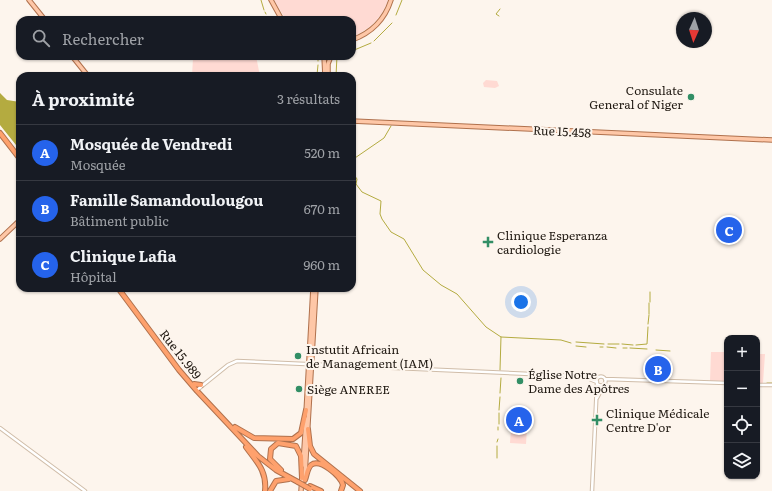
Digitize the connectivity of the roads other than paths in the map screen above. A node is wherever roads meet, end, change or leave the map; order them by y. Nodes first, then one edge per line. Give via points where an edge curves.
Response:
1 (30, 0) edge
2 (271, 0) edge
3 (391, 0) edge
4 (42, 16) edge
5 (280, 16) edge
6 (356, 38) edge
7 (75, 60) edge
8 (324, 60) edge
9 (330, 60) edge
10 (85, 72) edge
11 (326, 72) edge
12 (327, 72) edge
13 (356, 121) edge
14 (2, 133) edge
15 (772, 140) edge
16 (16, 151) edge
17 (16, 153) edge
18 (16, 220) edge
19 (16, 224) edge
20 (0, 235) edge
21 (0, 239) edge
22 (123, 292) edge
23 (123, 292) edge
24 (313, 292) edge
25 (316, 292) edge
26 (310, 365) junction
27 (584, 377) junction
28 (598, 377) junction
29 (605, 378) junction
30 (616, 380) junction
31 (597, 383) junction
32 (724, 383) edge
33 (604, 384) junction
34 (760, 385) edge
35 (772, 385) edge
36 (200, 388) junction
37 (596, 402) junction
38 (306, 410) junction
39 (0, 428) edge
40 (234, 428) junction
41 (308, 429) junction
42 (280, 470) junction
43 (299, 480) junction
44 (310, 487) junction
45 (85, 491) edge
46 (265, 491) edge
47 (270, 491) edge
48 (301, 491) edge
49 (304, 491) edge
50 (315, 491) edge
51 (320, 491) edge
52 (341, 491) edge
53 (360, 491) edge
54 (592, 491) edge

1 - 4 main road
2 - 5 main road
3 - 6 main road via 376,25
7 - 10 main road
8 - 11 main road
9 - 12 main road
13 - 15 main road, Rue 15.458
14 - 16 highway
14 - 17 highway
18 - 20 main road
19 - 21 main road
22 - 36 highway via 194,384
23 - 36 highway, Rue 15.989 via 179,370
24 - 26 main road
25 - 26 main road
26 - 27 street
26 - 36 street via 234,362
26 - 38 main road
26 - 41 main road
27 - 28 street
27 - 31 street
28 - 29 street
28 - 31 street
29 - 30 street
29 - 33 street
30 - 32 street
30 - 33 street
31 - 33 street
31 - 37 street
33 - 37 street
34 - 35 street
36 - 40 highway
37 - 54 street
38 - 40 highway via 301,433 293,439 254,438
38 - 43 main road
39 - 45 street
40 - 42 highway via 259,454
40 - 43 highway via 264,461
40 - 46 highway via 262,468
41 - 43 main road
41 - 53 highway via 310,446 314,454
42 - 43 highway
42 - 43 highway via 270,459 271,449 278,443 296,446 301,456
43 - 44 highway, bridge
43 - 47 highway via 285,478 276,481
43 - 48 main road
43 - 49 main road
43 - 52 highway via 311,466 320,464 341,480
44 - 50 highway
44 - 51 highway

